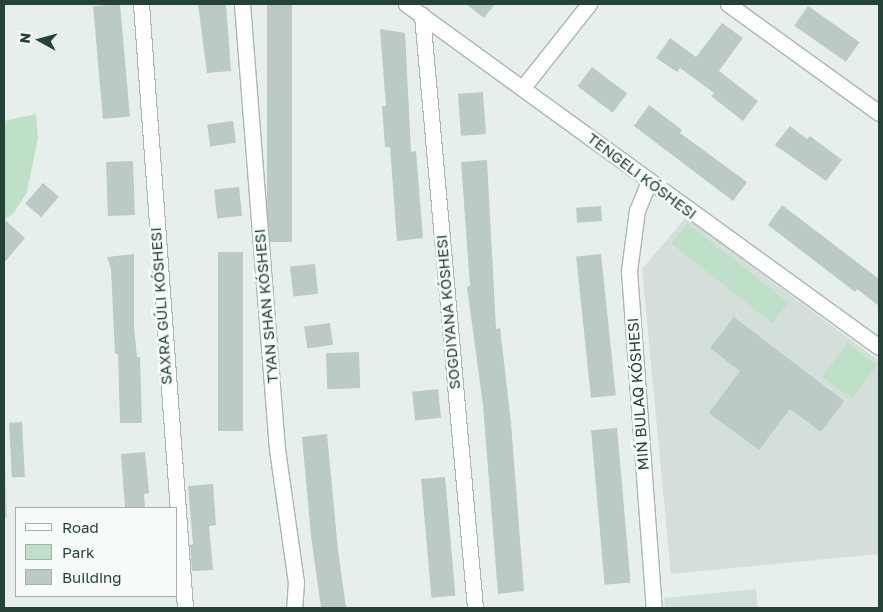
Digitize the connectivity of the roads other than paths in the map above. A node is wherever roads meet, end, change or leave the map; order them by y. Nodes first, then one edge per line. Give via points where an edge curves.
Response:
1 (141, 4) edge
2 (242, 4) edge
3 (406, 4) edge
4 (589, 4) edge
5 (728, 4) edge
6 (422, 15) junction
7 (524, 86) junction
8 (879, 114) edge
9 (648, 181) junction
10 (879, 347) edge
11 (178, 507) edge
12 (178, 512) edge
13 (185, 608) edge
14 (294, 608) edge
15 (475, 608) edge
16 (654, 608) edge

1 - 11 street, SAXRA GÚLI KÓSHESI
2 - 14 street, TYAN SHAN KÓSHESI via 277,449 296,582
3 - 6 street, TENGELI KÓSHESI
4 - 7 street
5 - 8 street
6 - 7 street, TENGELI KÓSHESI
6 - 15 street, SOGDIYANA KÓSHESI
7 - 9 street, TENGELI KÓSHESI
9 - 10 street, TENGELI KÓSHESI
9 - 16 street via 637,210 629,271
12 - 13 street, SAXRA GÚLI KÓSHESI

